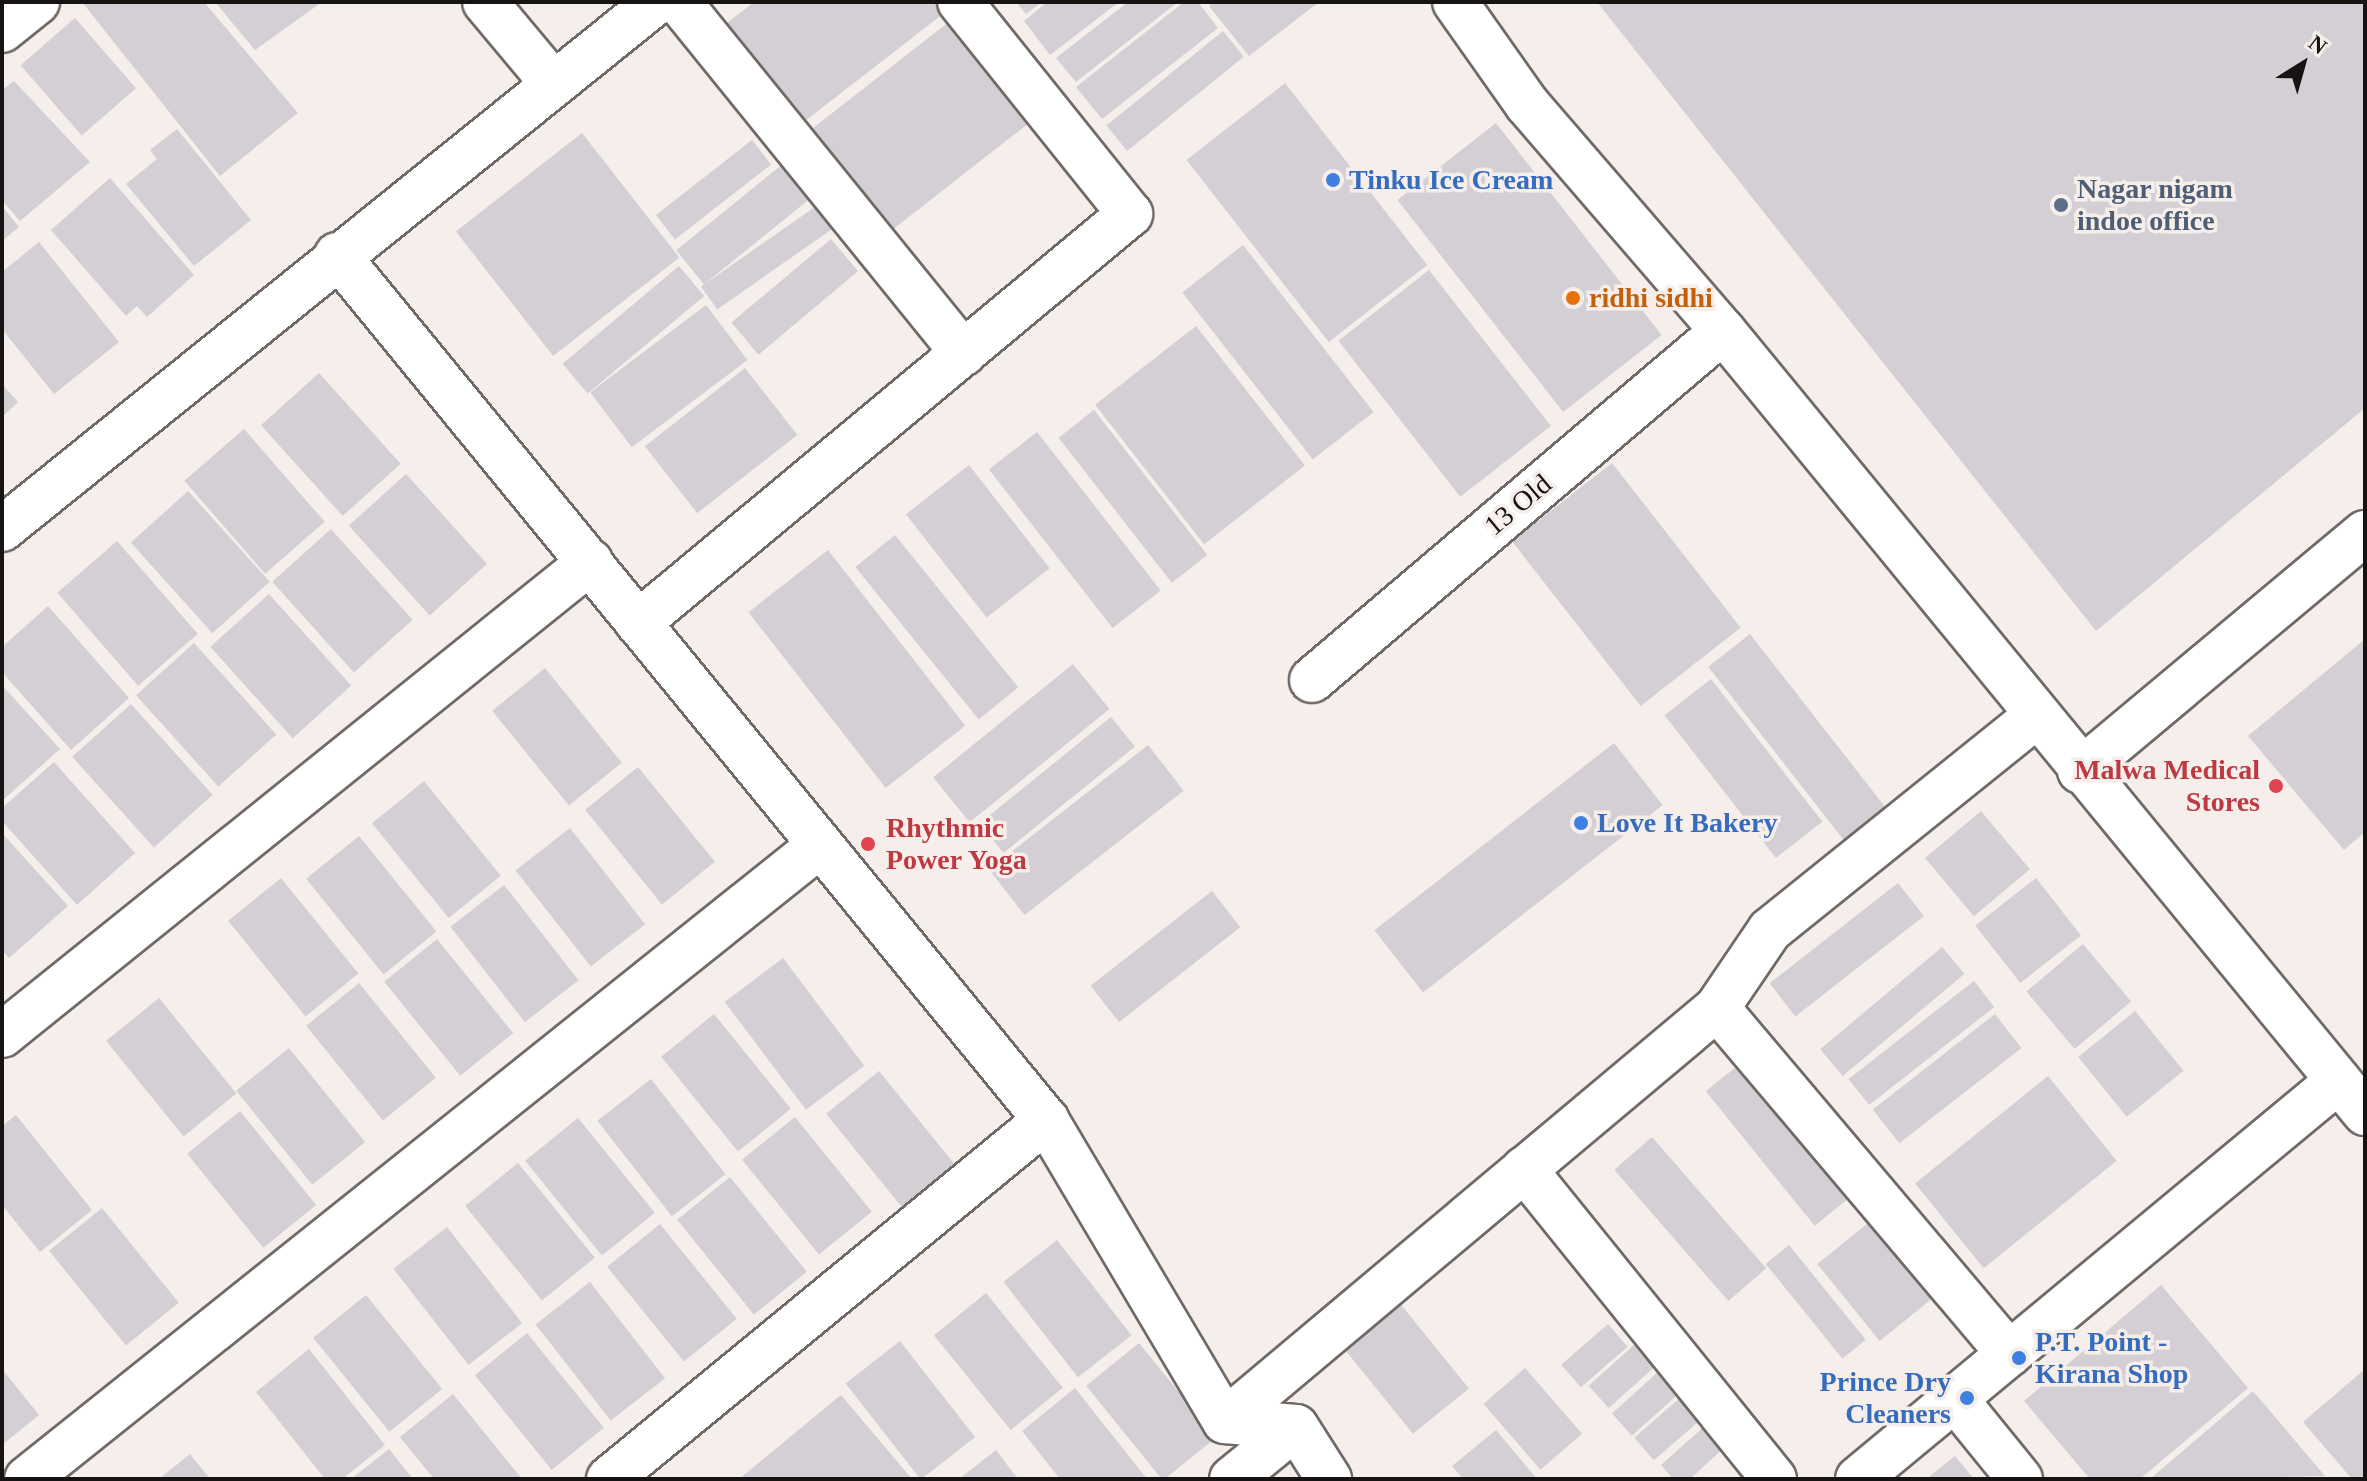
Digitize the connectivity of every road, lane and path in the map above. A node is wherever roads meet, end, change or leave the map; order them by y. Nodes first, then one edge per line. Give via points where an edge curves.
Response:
1 (37, 2) edge
2 (485, 2) edge
3 (656, 2) edge
4 (679, 2) edge
5 (960, 2) edge
6 (1455, 2) edge
7 (2, 30) edge
8 (551, 81) junction
9 (337, 255) junction
10 (1723, 331) junction
11 (963, 353) junction
12 (2, 529) edge
13 (2365, 533) edge
14 (590, 562) junction
15 (638, 623) junction
16 (1312, 680) dead end
17 (2035, 717) junction
18 (2080, 771) junction
19 (820, 845) junction
20 (1717, 1008) junction
21 (2, 1035) edge
22 (2352, 1097) edge
23 (1046, 1120) junction
24 (1524, 1169) junction
25 (2009, 1354) junction
26 (1955, 1399) junction
27 (1225, 1421) junction
28 (1296, 1427) junction
29 (27, 1479) edge
30 (609, 1479) edge
31 (1232, 1479) edge
32 (1329, 1479) edge
33 (1774, 1479) edge
34 (1858, 1479) edge
35 (2020, 1479) edge

1 - 7 street
2 - 8 street
3 - 8 street
4 - 11 street
5 - 11 street via 1130,214
6 - 10 street via 1527,104
8 - 9 street
9 - 12 street
9 - 14 street
10 - 16 street, 13 Old
10 - 17 street
11 - 15 street
13 - 18 street
14 - 15 street
14 - 21 street
15 - 19 street
17 - 18 street
17 - 20 street via 1770,930
18 - 22 street
19 - 23 street
19 - 29 street
20 - 24 street
20 - 25 street
22 - 25 street
23 - 27 street
23 - 30 street
24 - 27 street
24 - 33 street
25 - 26 street
26 - 34 street
26 - 35 street
27 - 28 street
28 - 31 street
28 - 32 street

